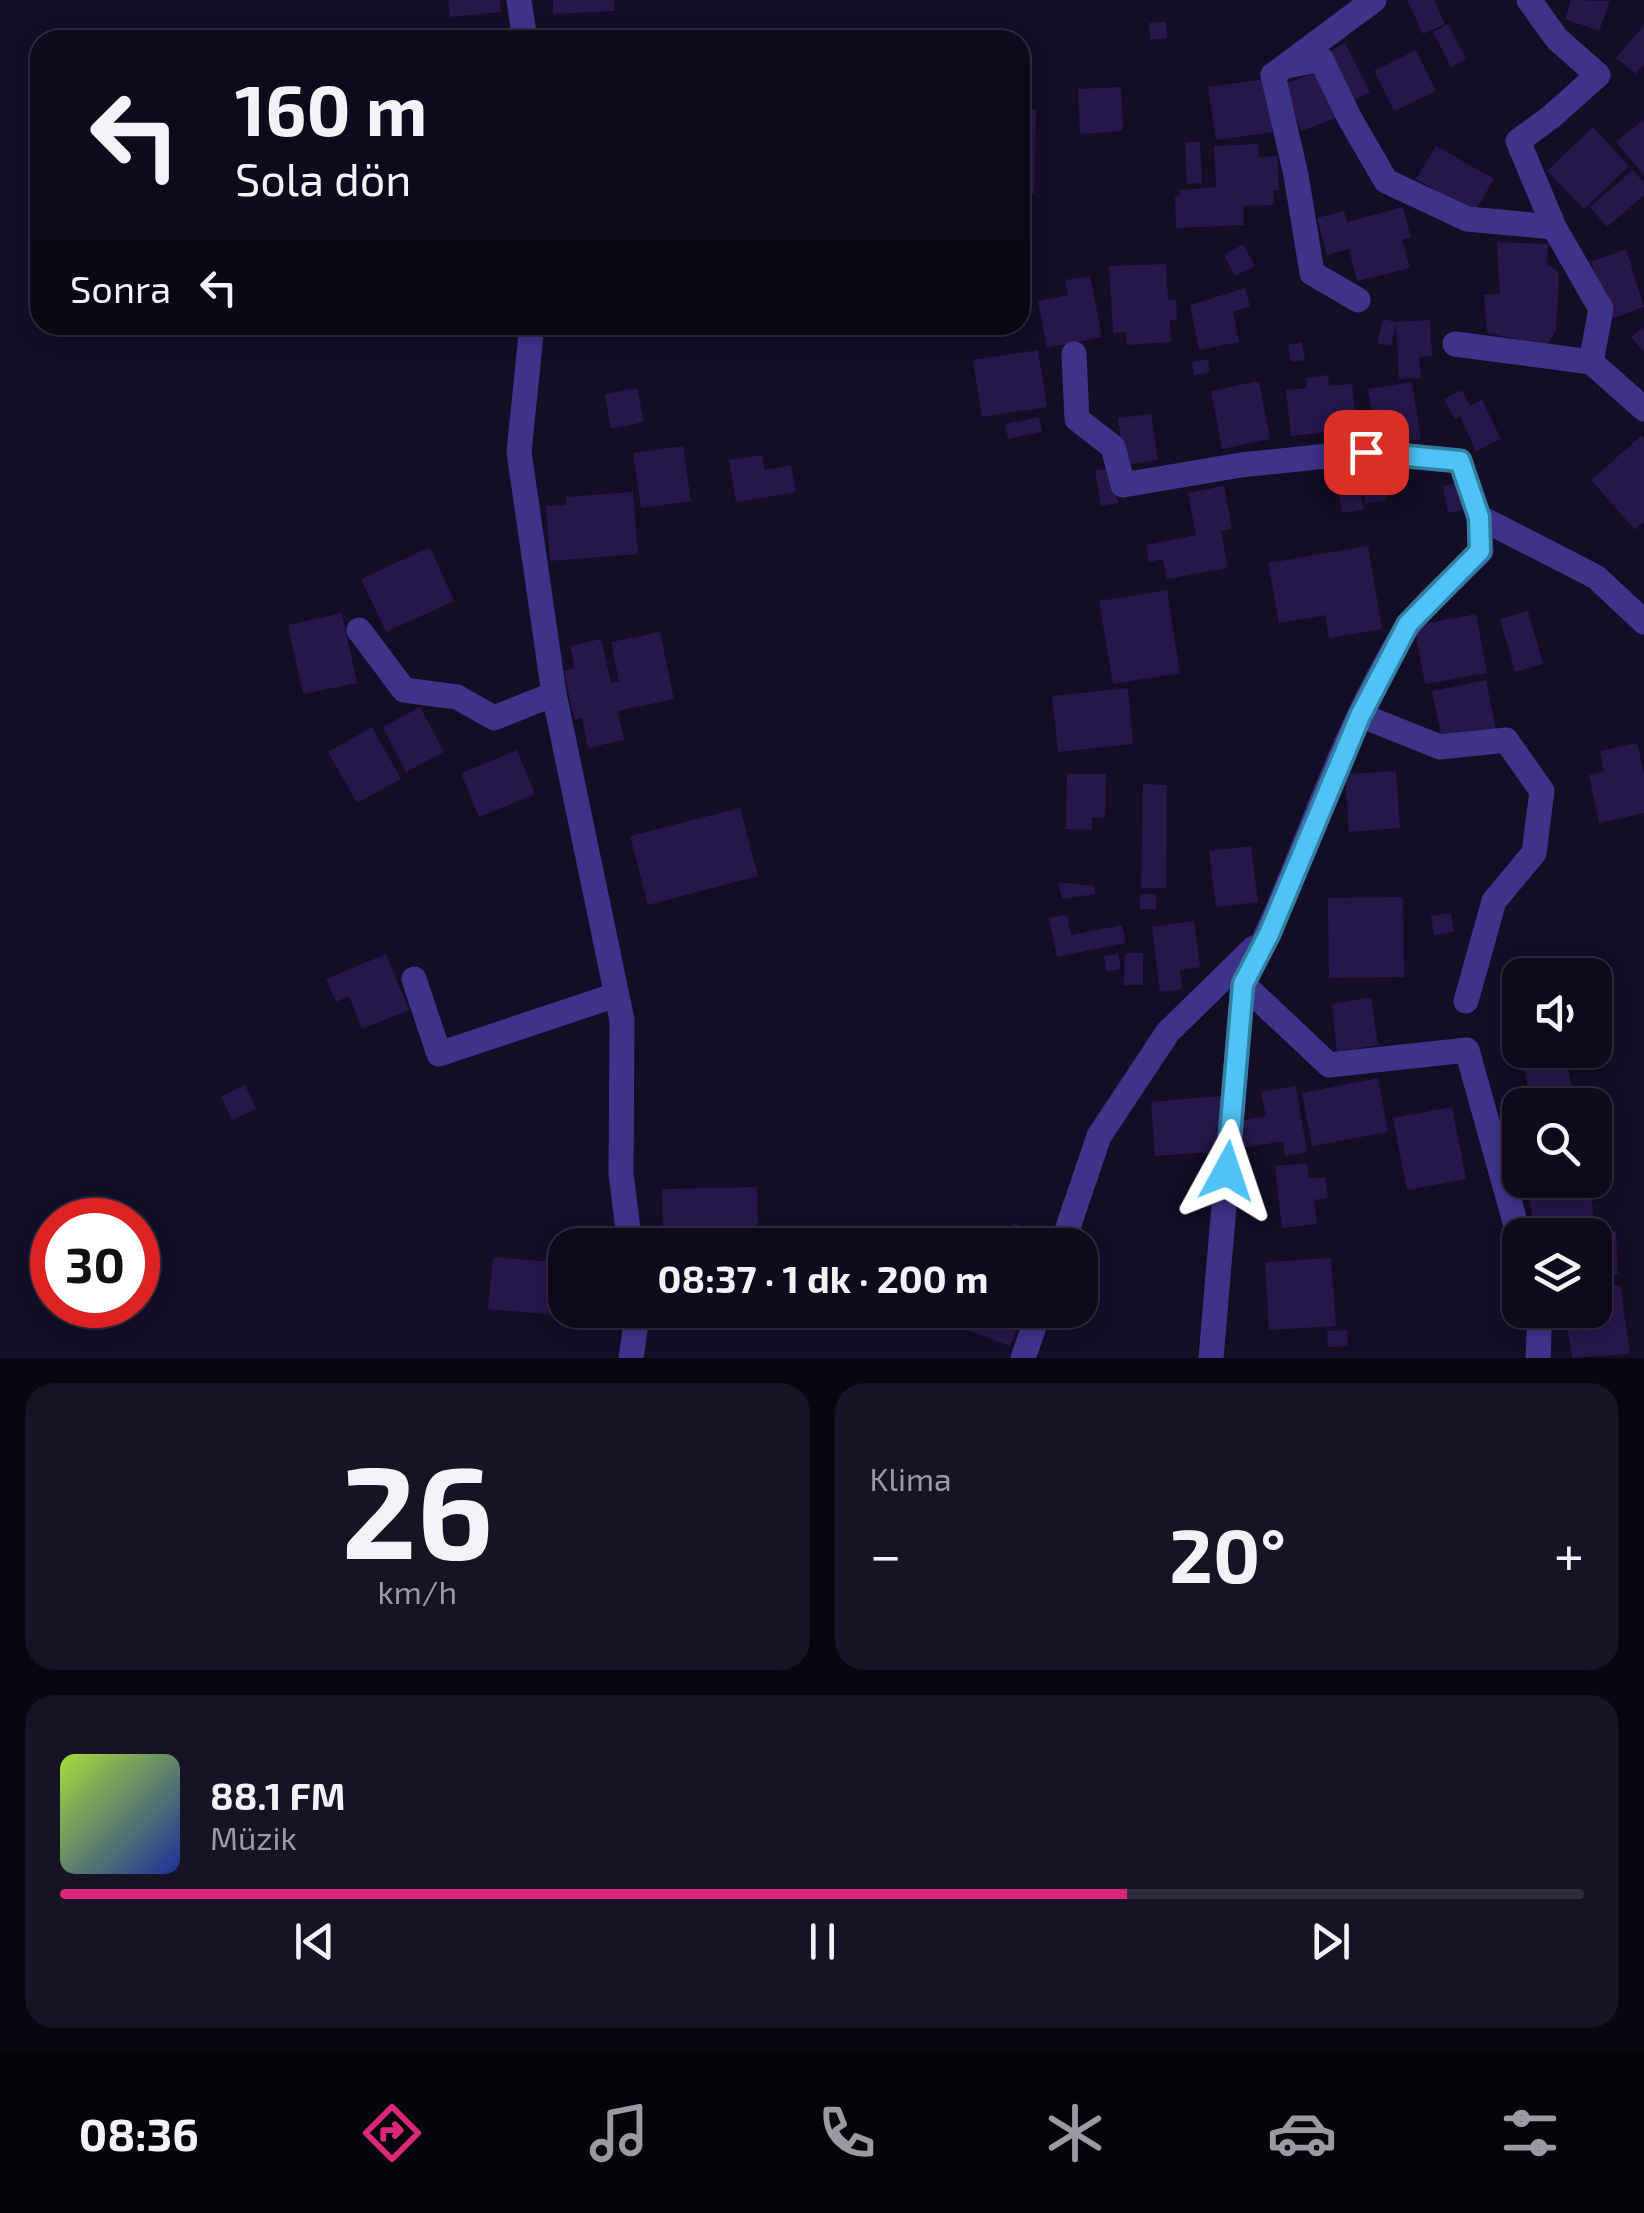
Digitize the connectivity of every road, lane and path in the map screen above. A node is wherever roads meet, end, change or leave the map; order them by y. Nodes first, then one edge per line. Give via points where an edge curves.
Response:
1 (519, 0) edge
2 (1374, 0) edge
3 (1529, 0) edge
4 (524, 30) edge
5 (1287, 66) junction
6 (1554, 228) junction
7 (1358, 300) dead end
8 (531, 335) edge
9 (1455, 344) dead end
10 (1074, 354) dead end
11 (1590, 362) junction
12 (1644, 409) edge
13 (1479, 517) junction
14 (1644, 622) edge
15 (359, 630) dead end
16 (554, 694) junction
17 (1360, 716) junction
18 (1269, 934) junction
19 (414, 979) dead end
20 (1243, 984) junction
21 (616, 995) junction
22 (1466, 1001) dead end
23 (1514, 1218) edge
24 (628, 1228) edge
25 (1068, 1228) edge
26 (635, 1328) edge
27 (1034, 1328) edge
28 (1539, 1328) edge
29 (631, 1358) edge
30 (1023, 1358) edge
31 (1210, 1358) edge
32 (1538, 1358) edge

1 - 4 street
2 - 5 street
3 - 6 street via 1557,39 1598,74 1518,141
5 - 6 street via 1321,59 1386,181 1467,219
5 - 7 street via 1273,74 1312,273
6 - 11 street via 1602,309
8 - 16 street via 519,452
9 - 11 street
10 - 13 street via 1077,419 1113,446 1123,486 1366,452 1460,461
11 - 12 street
13 - 14 street via 1596,577
13 - 17 street via 1480,551 1408,624
15 - 16 street via 404,690 457,696 494,718
16 - 21 street
17 - 18 street
17 - 22 street via 1440,747 1506,740 1542,791 1534,853 1494,901
18 - 20 street
18 - 25 street via 1168,1032 1099,1136
19 - 21 street via 438,1054
20 - 23 street via 1329,1065 1467,1050
20 - 31 street
21 - 24 street
26 - 29 street
27 - 30 street
28 - 32 street

